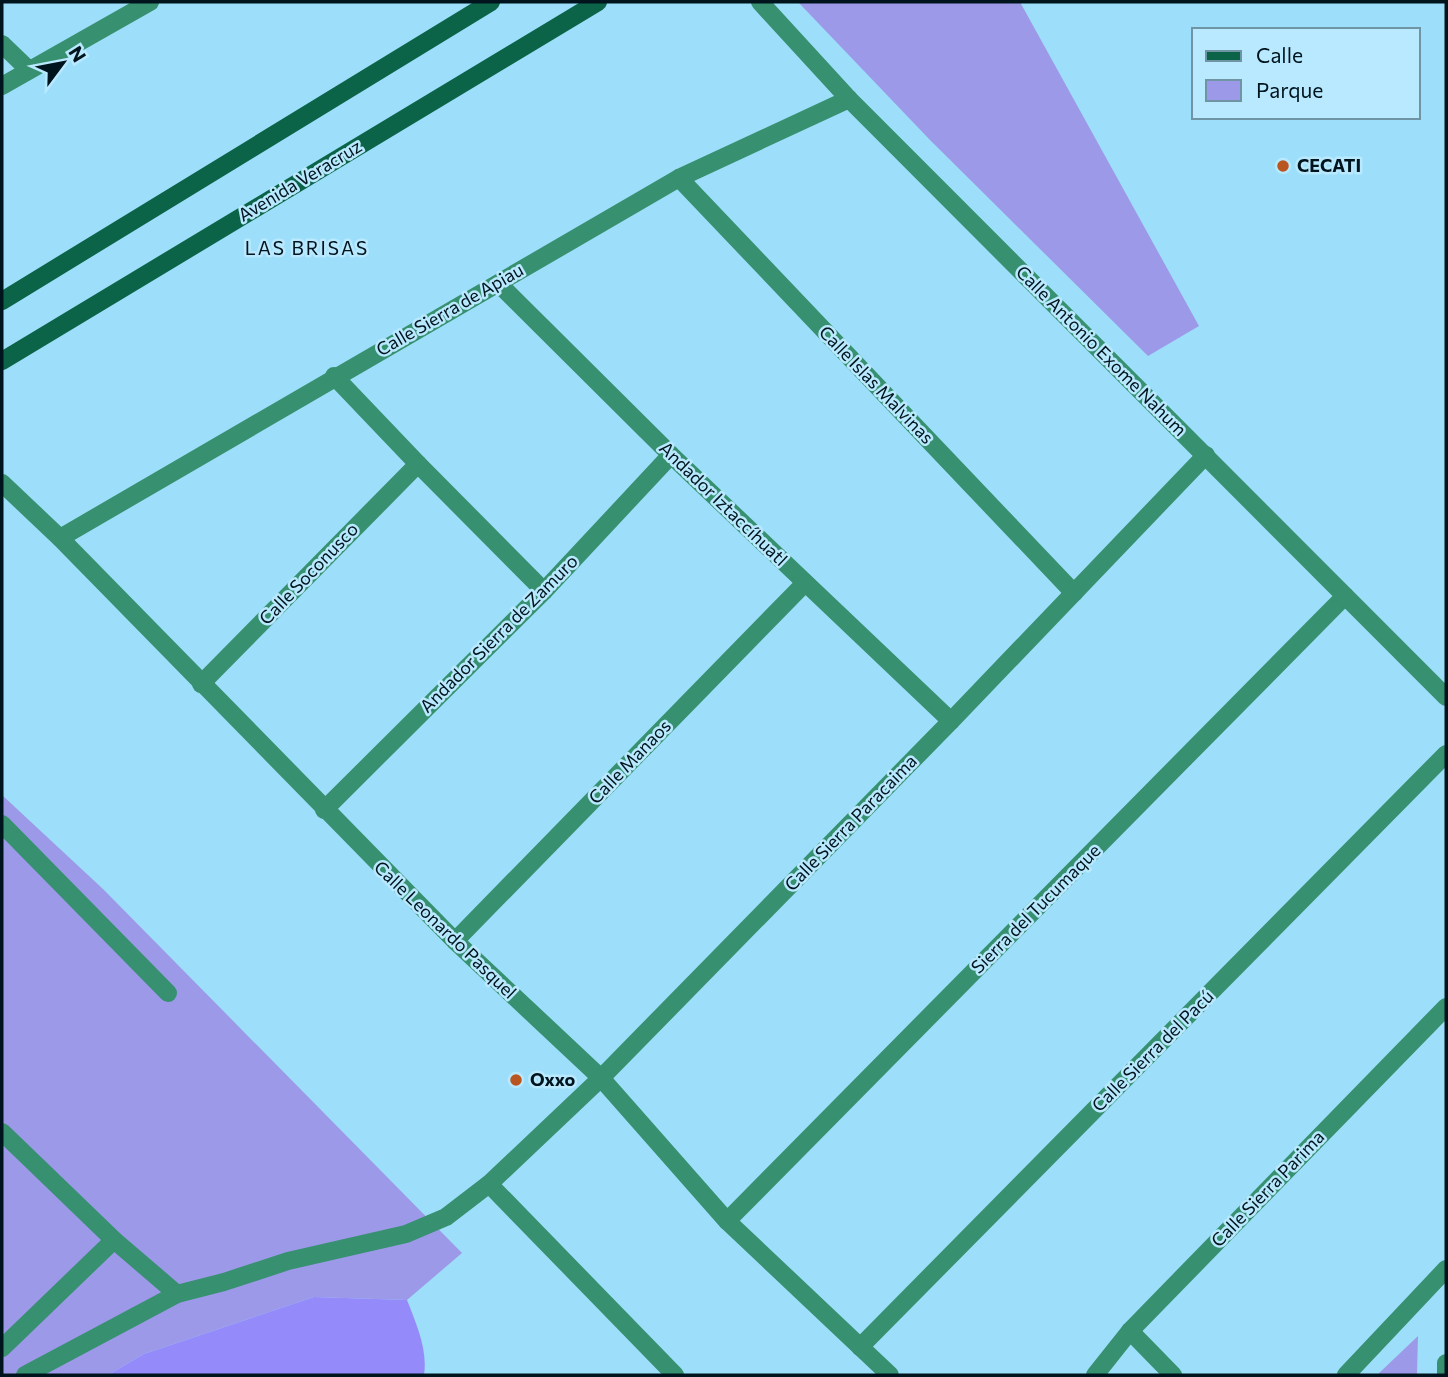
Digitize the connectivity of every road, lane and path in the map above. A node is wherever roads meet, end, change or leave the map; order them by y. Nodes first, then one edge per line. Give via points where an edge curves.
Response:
1 (150, 2) edge
2 (491, 2) edge
3 (598, 2) edge
4 (760, 2) edge
5 (2, 44) edge
6 (29, 70) junction
7 (2, 86) edge
8 (849, 99) junction
9 (679, 178) junction
10 (499, 284) junction
11 (2, 301) edge
12 (2, 361) edge
13 (334, 376) junction
14 (671, 454) junction
15 (1206, 455) junction
16 (418, 464) junction
17 (2, 482) edge
18 (60, 538) junction
19 (805, 583) junction
20 (544, 591) junction
21 (1074, 593) junction
22 (1345, 596) junction
23 (201, 684) junction
24 (1446, 697) edge
25 (951, 720) junction
26 (1446, 754) edge
27 (324, 810) junction
28 (2, 824) edge
29 (455, 941) junction
30 (168, 993) dead end
31 (1446, 1007) edge
32 (601, 1078) junction
33 (2, 1132) edge
34 (489, 1184) junction
35 (727, 1221) junction
36 (114, 1240) junction
37 (1446, 1269) edge
38 (177, 1294) junction
39 (1130, 1331) junction
40 (860, 1347) junction
41 (2, 1348) edge
42 (1446, 1363) edge
43 (25, 1375) edge
44 (674, 1375) edge
45 (890, 1375) edge
46 (1095, 1375) edge
47 (1173, 1375) edge
48 (1346, 1375) edge
49 (1446, 1375) edge

1 - 6 street
2 - 11 main road
3 - 12 main road, Avenida Veracruz
4 - 8 street, Calle Antonio Exome Nahum
5 - 6 street
6 - 7 street
8 - 9 street, Calle Sierra de Apiau
8 - 15 street, Calle Antonio Exome Nahum
9 - 10 street, Calle Sierra de Apiau
9 - 21 street, Calle Islas Malvinas
10 - 13 street, Calle Sierra de Apiau
10 - 14 street, Andador Iztaccíhuatl
13 - 16 street
13 - 18 street, Calle Sierra de Apiau
14 - 19 street, Andador Iztaccíhuatl
14 - 20 street, Andador Sierra de Zamuro
15 - 21 street, Calle Sierra Paracaima
15 - 22 street, Calle Antonio Exome Nahum
16 - 20 street
16 - 23 street, Calle Soconusco
17 - 18 street, Calle Leonardo Pasquel
18 - 23 street, Calle Leonardo Pasquel
19 - 25 street, Andador Iztaccíhuatl
19 - 29 street, Calle Manaos
20 - 27 street, Andador Sierra de Zamuro
21 - 25 street, Calle Sierra Paracaima
22 - 24 street, Calle Antonio Exome Nahum
22 - 35 street, Sierra del Tucumaque
23 - 27 street, Calle Leonardo Pasquel
25 - 32 street, Calle Sierra Paracaima
26 - 40 street, Calle Sierra del Pacú
27 - 29 street, Calle Leonardo Pasquel
28 - 30 street
29 - 32 street, Calle Leonardo Pasquel
31 - 39 street, Calle Sierra Parima
32 - 34 street, Calle Sierra Paracaima
32 - 35 street, Calle Leonardo Pasquel
33 - 36 street
34 - 38 street, Calle Sierra Paracaima via 446,1217 405,1234 288,1261
34 - 44 street
35 - 40 street, Calle Leonardo Pasquel
36 - 38 street
36 - 41 street
37 - 48 street
38 - 43 street, Calle Sierra Paracaima
39 - 46 street, Calle Sierra Parima
39 - 47 street
40 - 45 street, Calle Leonardo Pasquel
42 - 49 street

